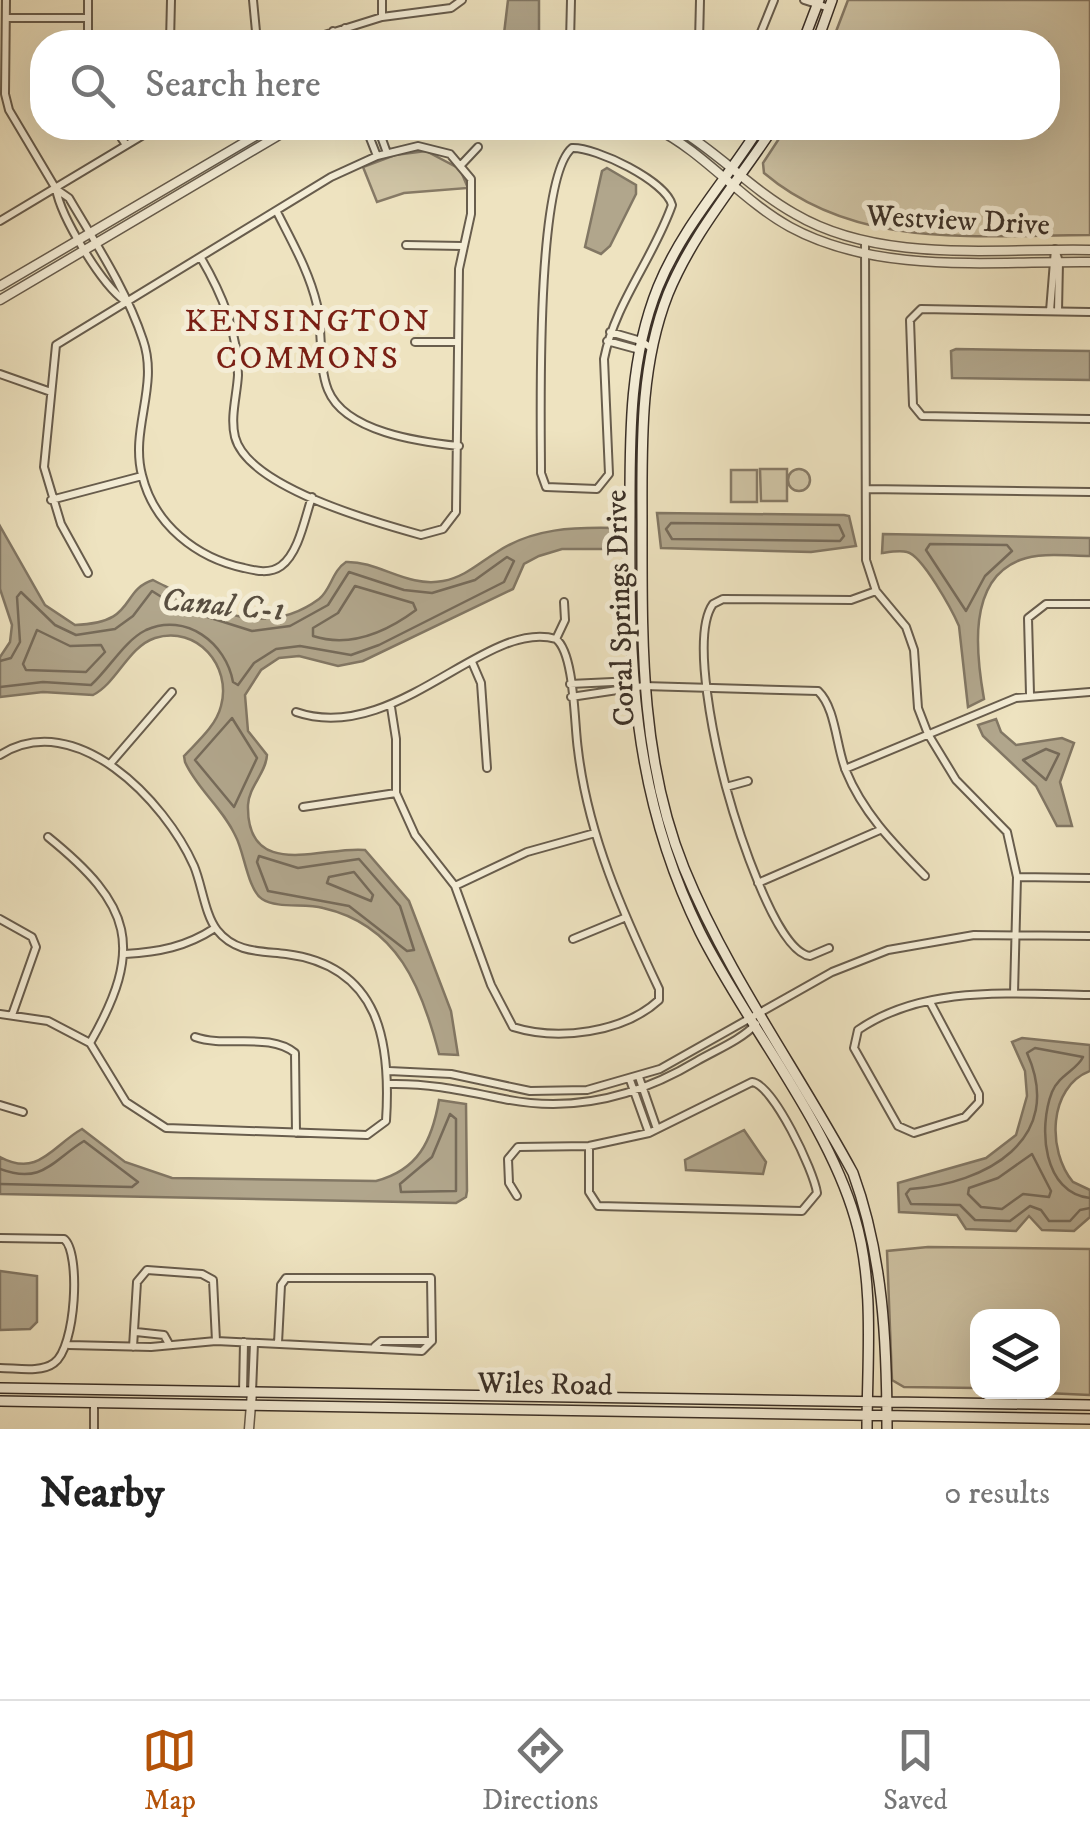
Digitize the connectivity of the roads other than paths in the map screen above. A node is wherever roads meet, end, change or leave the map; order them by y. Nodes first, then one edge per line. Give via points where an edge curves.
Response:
1 (6, 0) edge
2 (88, 0) edge
3 (171, 0) edge
4 (252, 0) edge
5 (382, 0) edge
6 (571, 0) edge
7 (700, 0) edge
8 (774, 0) edge
9 (804, 0) edge
10 (461, 2) edge
11 (819, 2) edge
12 (831, 4) edge
13 (382, 17) junction
14 (6, 18) junction
15 (88, 18) junction
16 (345, 28) joint
17 (88, 30) edge
18 (170, 30) edge
19 (255, 30) edge
20 (337, 30) edge
21 (570, 30) edge
22 (699, 30) edge
23 (762, 30) edge
24 (808, 30) edge
25 (821, 30) edge
26 (122, 140) edge
27 (136, 140) edge
28 (249, 140) edge
29 (271, 140) edge
30 (371, 140) edge
31 (382, 140) edge
32 (670, 140) edge
33 (694, 140) edge
34 (752, 140) edge
35 (762, 140) edge
36 (126, 146) junction
37 (478, 147) dead end
38 (387, 153) junction
39 (377, 156) junction
40 (462, 164) junction
41 (735, 170) junction
42 (722, 178) junction
43 (731, 185) junction
44 (56, 189) junction
45 (277, 212) junction
46 (0, 221) edge
47 (91, 235) junction
48 (81, 241) junction
49 (865, 241) junction
50 (406, 244) dead end
51 (97, 246) junction
52 (462, 246) junction
53 (1055, 249) junction
54 (1090, 250) edge
55 (87, 251) junction
56 (865, 254) junction
57 (201, 258) junction
58 (1055, 262) junction
59 (1090, 262) edge
60 (0, 286) edge
61 (0, 300) edge
62 (126, 302) junction
63 (1054, 311) junction
64 (1090, 312) edge
65 (609, 337) junction
66 (416, 342) dead end
67 (458, 342) junction
68 (640, 345) junction
69 (651, 348) junction
70 (0, 374) edge
71 (52, 392) junction
72 (1090, 419) edge
73 (459, 446) junction
74 (142, 476) junction
75 (866, 489) junction
76 (1090, 492) edge
77 (312, 497) junction
78 (52, 500) junction
79 (88, 573) dead end
80 (876, 591) junction
81 (564, 602) dead end
82 (1090, 604) edge
83 (556, 640) junction
84 (472, 662) junction
85 (570, 684) junction
86 (631, 686) junction
87 (644, 686) junction
88 (708, 686) junction
89 (172, 692) dead end
90 (1090, 692) edge
91 (1030, 694) junction
92 (571, 697) junction
93 (391, 706) junction
94 (296, 712) dead end
95 (928, 734) junction
96 (0, 756) edge
97 (110, 764) junction
98 (487, 768) dead end
99 (845, 769) junction
100 (748, 780) dead end
101 (726, 787) junction
102 (396, 794) junction
103 (302, 807) dead end
104 (880, 830) junction
105 (595, 833) junction
106 (48, 837) dead end
107 (925, 876) dead end
108 (1017, 877) junction
109 (1090, 878) edge
110 (758, 883) junction
111 (455, 886) junction
112 (624, 918) junction
113 (0, 919) edge
114 (214, 928) junction
115 (1016, 935) junction
116 (1090, 936) edge
117 (573, 939) dead end
118 (829, 948) dead end
119 (125, 954) junction
120 (1014, 993) junction
121 (1090, 995) edge
122 (930, 1002) junction
123 (0, 1014) edge
124 (12, 1014) junction
125 (761, 1016) junction
126 (747, 1018) junction
127 (753, 1028) junction
128 (195, 1038) dead end
129 (90, 1043) junction
130 (389, 1071) junction
131 (640, 1077) junction
132 (630, 1080) junction
133 (389, 1084) junction
134 (644, 1089) junction
135 (634, 1092) junction
136 (0, 1105) edge
137 (24, 1112) dead end
138 (653, 1131) junction
139 (296, 1134) junction
140 (589, 1146) junction
141 (517, 1196) dead end
142 (872, 1232) junction
143 (859, 1235) junction
144 (0, 1238) edge
145 (136, 1332) junction
146 (216, 1342) junction
147 (244, 1342) junction
148 (254, 1342) junction
149 (278, 1343) junction
150 (169, 1344) junction
151 (69, 1345) junction
152 (132, 1347) junction
153 (0, 1368) edge
154 (0, 1388) edge
155 (111, 1390) junction
156 (248, 1392) junction
157 (0, 1401) edge
158 (94, 1402) junction
159 (867, 1402) junction
160 (887, 1402) junction
161 (249, 1405) junction
162 (1090, 1405) edge
163 (867, 1415) junction
164 (887, 1415) junction
165 (1090, 1419) edge
166 (94, 1429) edge
167 (249, 1429) edge
168 (867, 1429) edge
169 (887, 1429) edge

1 - 14 street
2 - 15 street
3 - 18 street
4 - 19 street
5 - 13 street
6 - 21 street
7 - 22 street
8 - 23 street
9 - 11 street
10 - 13 street
11 - 12 street
11 - 24 main road
12 - 25 main road
13 - 16 street
14 - 15 street
14 - 44 street via 9,110
15 - 17 street
16 - 20 street
26 - 36 street
27 - 36 street
28 - 47 street
29 - 51 street
30 - 39 street
31 - 38 street
32 - 42 street, Westview Drive
33 - 41 street, Westview Drive
34 - 41 main road, Coral Springs Drive
35 - 41 main road, Coral Springs Drive
36 - 44 street
37 - 40 street
38 - 39 street
38 - 40 street via 434,148
39 - 45 street
40 - 52 street via 473,194
41 - 42 main road, Coral Springs Drive
41 - 43 main road, Coral Springs Drive
41 - 49 street, Westview Drive via 797,216
42 - 43 street, Westview Drive
42 - 68 main road, Coral Springs Drive via 674,250
43 - 56 street, Westview Drive via 786,225
43 - 69 main road, Coral Springs Drive via 686,256
44 - 46 street
44 - 47 street
44 - 48 street
45 - 57 street
45 - 73 street via 316,300 325,378 336,404 410,438
47 - 48 street
47 - 51 street
48 - 55 street
48 - 60 street
49 - 53 street, Westview Drive
49 - 56 street
50 - 52 street
51 - 55 street
51 - 62 street
52 - 67 street
53 - 54 street, Westview Drive
53 - 58 street
55 - 61 street
55 - 62 street
56 - 58 street, Westview Drive
56 - 75 street
57 - 62 street
57 - 77 street via 218,286 236,347 234,419 243,455 271,480
58 - 59 street, Westview Drive
58 - 63 street
62 - 71 street via 56,345
62 - 74 street via 150,362
63 - 64 street
63 - 72 street via 914,313 916,412
65 - 65 street via 672,201 612,158 572,148 560,176 540,294 540,473 546,487 597,490 606,481
65 - 68 street
66 - 67 street
67 - 73 street
68 - 69 street
68 - 86 main road, Coral Springs Drive via 630,428
69 - 87 main road, Coral Springs Drive via 642,428
70 - 71 street
71 - 78 street via 44,440
73 - 77 street via 459,497 443,529 421,534
74 - 77 street via 179,537 221,562 265,572 282,566 294,549
74 - 78 street
75 - 76 street
75 - 80 street via 866,560
78 - 79 street
80 - 88 street via 851,600 712,604 704,622
80 - 95 street via 910,638 918,708
81 - 83 street
82 - 91 street via 1046,604 1028,618
83 - 84 street via 537,635
83 - 85 street via 568,658
84 - 93 street
84 - 98 street
85 - 86 street
85 - 92 street
86 - 87 street
86 - 92 street
86 - 126 main road, Coral Springs Drive via 671,868
87 - 88 street
87 - 125 main road, Coral Springs Drive via 661,792 683,866
88 - 99 street via 818,690
88 - 101 street
89 - 97 street
90 - 91 street
91 - 95 street
92 - 105 street
93 - 94 street via 338,716
93 - 102 street
95 - 99 street
95 - 108 street via 956,780 1006,832
96 - 97 street via 52,742 72,744
97 - 114 street via 178,837 206,894
99 - 104 street
100 - 101 street
101 - 110 street
102 - 103 street
102 - 111 street via 416,835
104 - 107 street
104 - 110 street
105 - 111 street via 527,852
105 - 112 street
106 - 119 street via 101,883 114,905
108 - 109 street
108 - 115 street
110 - 118 street via 794,949 810,956
111 - 112 street via 513,1027 549,1034 602,1028 659,1000
112 - 117 street
113 - 124 street via 36,946
114 - 119 street via 194,942
114 - 130 street via 243,949 310,959 354,985 380,1025
115 - 116 street
115 - 120 street
115 - 125 street via 888,950 832,972
119 - 129 street
120 - 121 street
120 - 122 street
122 - 122 street via 872,1021 854,1039 904,1131 914,1133 964,1117 979,1102
123 - 124 street
124 - 129 street via 48,1021
125 - 126 street
125 - 127 street
125 - 142 main road, Coral Springs Drive via 853,1173
126 - 127 main road, Coral Springs Drive
126 - 131 street
127 - 134 street
127 - 143 main road, Coral Springs Drive via 840,1176
128 - 139 street via 279,1043 295,1053
129 - 139 street via 126,1102 166,1128
130 - 132 street via 451,1074 558,1093
130 - 133 street
131 - 132 street
131 - 134 street
132 - 135 street
133 - 135 street via 448,1085 558,1105
133 - 139 street via 386,1121 379,1129 367,1135
134 - 135 street
134 - 138 street
135 - 138 street
136 - 137 street
138 - 140 street
138 - 140 street via 760,1082 809,1166 813,1201 802,1211 598,1206 589,1192
140 - 141 street via 518,1147 508,1159 508,1183
142 - 143 main road
142 - 160 main road, Coral Springs Drive
143 - 159 main road, Coral Springs Drive via 868,1312
144 - 151 street via 70,1243
145 - 146 street via 140,1274 202,1274 217,1288
145 - 150 street via 164,1335
145 - 152 street
146 - 147 street
146 - 150 street
147 - 148 street
147 - 156 street
148 - 149 street
148 - 156 street
149 - 149 street via 286,1278 431,1278 432,1341
150 - 152 street
151 - 152 street
151 - 153 street via 45,1368
154 - 155 main road, Wiles Road
155 - 156 main road, Wiles Road
155 - 158 main road
156 - 159 main road, Wiles Road
156 - 161 street
157 - 158 main road, Wiles Road
158 - 161 main road, Wiles Road
158 - 166 street
159 - 160 main road, Wiles Road
159 - 163 main road, Coral Springs Drive
160 - 162 main road, Wiles Road
160 - 164 main road, Coral Springs Drive
161 - 163 main road, Wiles Road
161 - 167 street
163 - 164 main road, Wiles Road
163 - 168 main road, Coral Springs Drive
164 - 165 main road, Wiles Road
164 - 169 main road, Coral Springs Drive

